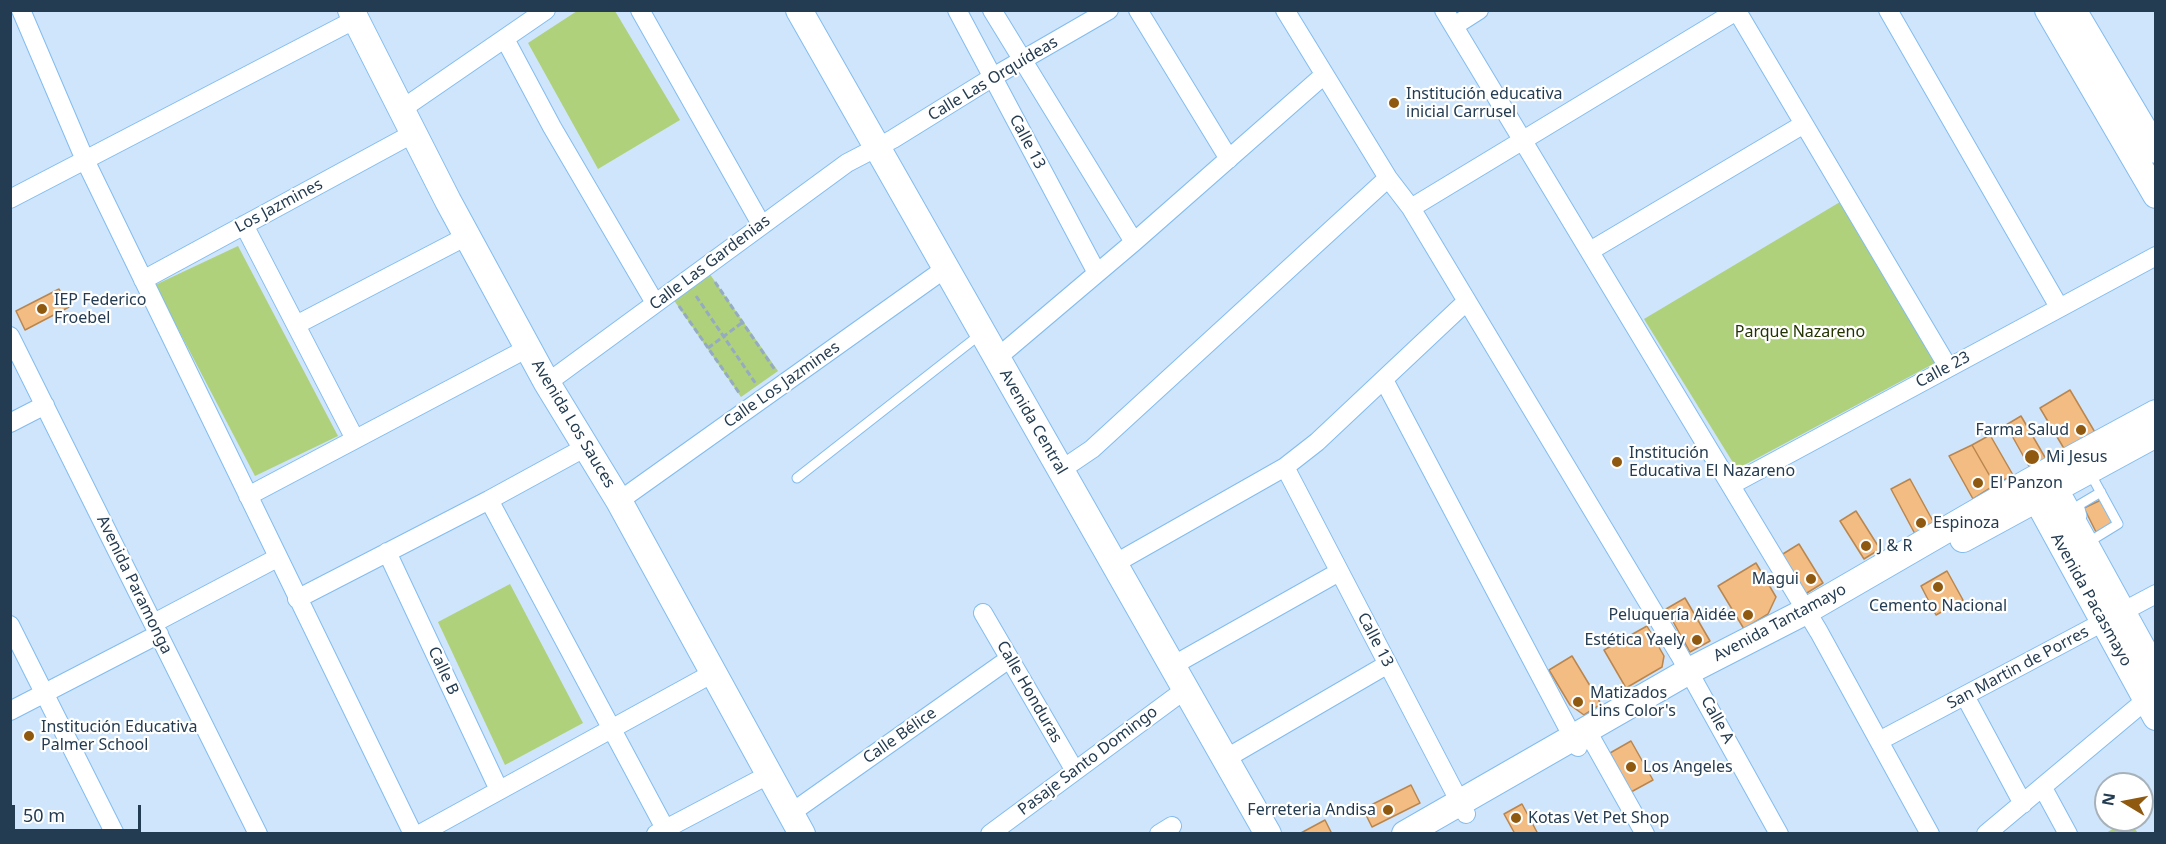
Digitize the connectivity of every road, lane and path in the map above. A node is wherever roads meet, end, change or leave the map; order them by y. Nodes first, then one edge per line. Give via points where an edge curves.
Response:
1 (21, 10) edge
2 (546, 10) edge
3 (640, 10) edge
4 (799, 10) edge
5 (957, 10) edge
6 (992, 10) edge
7 (1109, 10) edge
8 (1138, 10) edge
9 (1285, 10) edge
10 (1479, 10) edge
11 (1888, 10) edge
12 (2048, 10) edge
13 (2073, 10) edge
14 (1737, 11) edge
15 (353, 15) edge
16 (1449, 18) edge
17 (505, 39) junction
18 (1021, 61) junction
19 (1324, 75) junction
20 (993, 77) junction
21 (402, 110) junction
22 (1804, 124) junction
23 (414, 132) junction
24 (1522, 140) junction
25 (876, 146) junction
26 (2156, 150) edge
27 (1229, 159) junction
28 (85, 160) junction
29 (1388, 178) junction
30 (2156, 195) edge
31 (10, 199) edge
32 (1411, 208) junction
33 (761, 224) junction
34 (244, 225) junction
35 (467, 236) junction
36 (1134, 242) junction
37 (1590, 251) junction
38 (2156, 256) edge
39 (946, 268) junction
40 (1097, 273) junction
41 (710, 275) dead end
42 (143, 280) junction
43 (691, 289) dead end
44 (675, 301) dead end
45 (1467, 301) junction
46 (655, 303) junction
47 (2059, 307) junction
48 (743, 322) junction
49 (296, 325) junction
50 (982, 333) junction
51 (10, 336) edge
52 (723, 337) junction
53 (528, 348) junction
54 (708, 348) junction
55 (997, 358) junction
56 (1948, 367) junction
57 (775, 370) dead end
58 (1384, 380) junction
59 (547, 383) junction
60 (756, 384) dead end
61 (741, 394) dead end
62 (45, 405) junction
63 (2156, 413) edge
64 (10, 423) edge
65 (2156, 434) edge
66 (355, 439) junction
67 (586, 447) junction
68 (1285, 467) junction
69 (1061, 470) junction
70 (797, 478) dead end
71 (2095, 481) junction
72 (1731, 485) junction
73 (2041, 486) junction
74 (248, 496) junction
75 (489, 500) junction
76 (619, 501) junction
77 (2081, 545) junction
78 (387, 552) junction
79 (277, 558) junction
80 (1114, 564) junction
81 (1340, 572) junction
82 (2156, 594) edge
83 (297, 599) junction
84 (983, 613) dead end
85 (1810, 617) junction
86 (2113, 618) junction
87 (10, 625) edge
88 (156, 629) junction
89 (1009, 658) junction
90 (1388, 664) junction
91 (1173, 666) junction
92 (715, 672) junction
93 (2156, 673) edge
94 (1692, 676) junction
95 (1185, 689) junction
96 (44, 694) junction
97 (1965, 696) junction
98 (2151, 708) edge
99 (10, 711) edge
100 (612, 729) junction
101 (1582, 738) junction
102 (1880, 741) junction
103 (1226, 759) junction
104 (1075, 771) junction
105 (770, 774) junction
106 (2043, 788) junction
107 (499, 790) junction
108 (2023, 804) junction
109 (1463, 808) junction
110 (797, 823) edge
111 (663, 832) edge
112 (115, 834) edge
113 (258, 834) edge
114 (413, 834) edge
115 (420, 834) edge
116 (990, 834) edge
117 (1268, 834) edge
118 (1405, 834) edge
119 (1433, 834) edge
120 (1645, 834) edge
121 (1779, 834) edge
122 (1930, 834) edge
123 (1986, 834) edge
124 (2068, 834) edge

1 - 28 street
2 - 17 street
3 - 33 street
4 - 25 street, Avenida Central
5 - 20 street, Calle 13
6 - 18 street
7 - 18 street, Calle Las Orquídeas
8 - 27 street
9 - 19 street, Calle A
10 - 16 street
11 - 47 street
12 - 30 street
13 - 26 street
14 - 22 street
14 - 24 street
15 - 21 street, Avenida Los Sauces
15 - 28 street
16 - 24 street
17 - 21 street
17 - 46 street via 552,128
18 - 20 street, Calle Las Orquídeas
18 - 36 street
19 - 27 street
19 - 29 street, Calle A
20 - 25 street, Calle Las Orquídeas
20 - 40 street, Calle 13
21 - 23 street, Avenida Los Sauces
22 - 37 street
22 - 56 street
23 - 34 street, Los Jazmines
23 - 35 street, Avenida Los Sauces
24 - 32 street
24 - 37 street
25 - 33 street, Calle Las Gardenias
25 - 39 street, Avenida Central
27 - 36 street
28 - 31 street
28 - 42 street
29 - 32 street, Calle A
29 - 69 street via 1092,449
32 - 45 street, Calle A
33 - 46 street, Calle Las Gardenias
34 - 42 street, Los Jazmines
34 - 49 street
35 - 49 street
35 - 53 street, Avenida Los Sauces
36 - 40 street
37 - 72 street
38 - 47 street, Calle 23
39 - 50 street, Avenida Central
39 - 76 street, Calle Los Jazmines
40 - 55 street
41 - 48 path
42 - 74 street
43 - 52 path
44 - 54 path
45 - 58 street
45 - 94 street, Calle A
46 - 59 street, Calle Las Gardenias
47 - 56 street, Calle 23
48 - 52 path
48 - 57 path
49 - 66 street
50 - 55 street, Avenida Central
50 - 70 lane
51 - 62 street, Avenida Paramonga
52 - 54 path
52 - 60 path
53 - 59 street, Avenida Los Sauces
53 - 66 street
54 - 61 path
55 - 69 street, Avenida Central
56 - 72 street, Calle 23
58 - 68 street
58 - 101 street via 1528,654
59 - 67 street, Avenida Los Sauces
62 - 64 street
62 - 88 street, Avenida Paramonga
63 - 73 street, Avenida Tantamayo
65 - 71 street, Avenida Tantamayo
66 - 74 street
67 - 75 street
67 - 76 street, Avenida Los Sauces
68 - 80 street
68 - 81 street, Calle 13
69 - 80 street, Avenida Central
71 - 73 street, Avenida Tantamayo
71 - 77 lane via 2079,506
71 - 77 lane via 2118,524
72 - 85 street
73 - 77 street, Avenida Pacasmayo
73 - 85 street, Avenida Tantamayo
74 - 79 street
75 - 78 street
75 - 100 street
76 - 92 street, Avenida Los Sauces
77 - 86 street, Avenida Pacasmayo
78 - 83 street
78 - 107 street, Calle B
79 - 83 street
79 - 88 street
80 - 91 street, Avenida Central
81 - 90 street, Calle 13
81 - 91 street
82 - 86 street, San Martin de Porres
83 - 114 street
84 - 89 street, Calle Honduras
85 - 94 street, Avenida Tantamayo
85 - 102 street
86 - 93 street, Avenida Pacasmayo
86 - 97 street, San Martin de Porres
86 - 98 street, Avenida Pacasmayo
87 - 96 street
88 - 96 street
88 - 113 street, Avenida Paramonga
89 - 104 street, Calle Honduras
89 - 110 street, Calle Bélice
90 - 103 street
90 - 109 street, Calle 13
91 - 95 street, Avenida Central
92 - 100 street
92 - 105 street, Avenida Los Sauces
94 - 101 street, Avenida Tantamayo
94 - 121 street, Calle A
95 - 103 street, Avenida Central
95 - 104 street, Pasaje Santo Domingo
96 - 99 street
96 - 112 street
97 - 102 street, San Martin de Porres
97 - 108 street
98 - 106 street
100 - 107 street
100 - 111 street
101 - 109 street, Avenida Tantamayo
101 - 120 street
102 - 122 street
103 - 117 street, Avenida Central
104 - 116 street, Pasaje Santo Domingo
105 - 110 street, Avenida Los Sauces
105 - 111 street
106 - 108 street
106 - 124 street
107 - 115 street
108 - 123 street
109 - 118 street, Avenida Tantamayo
109 - 119 street, Avenida Tantamayo

